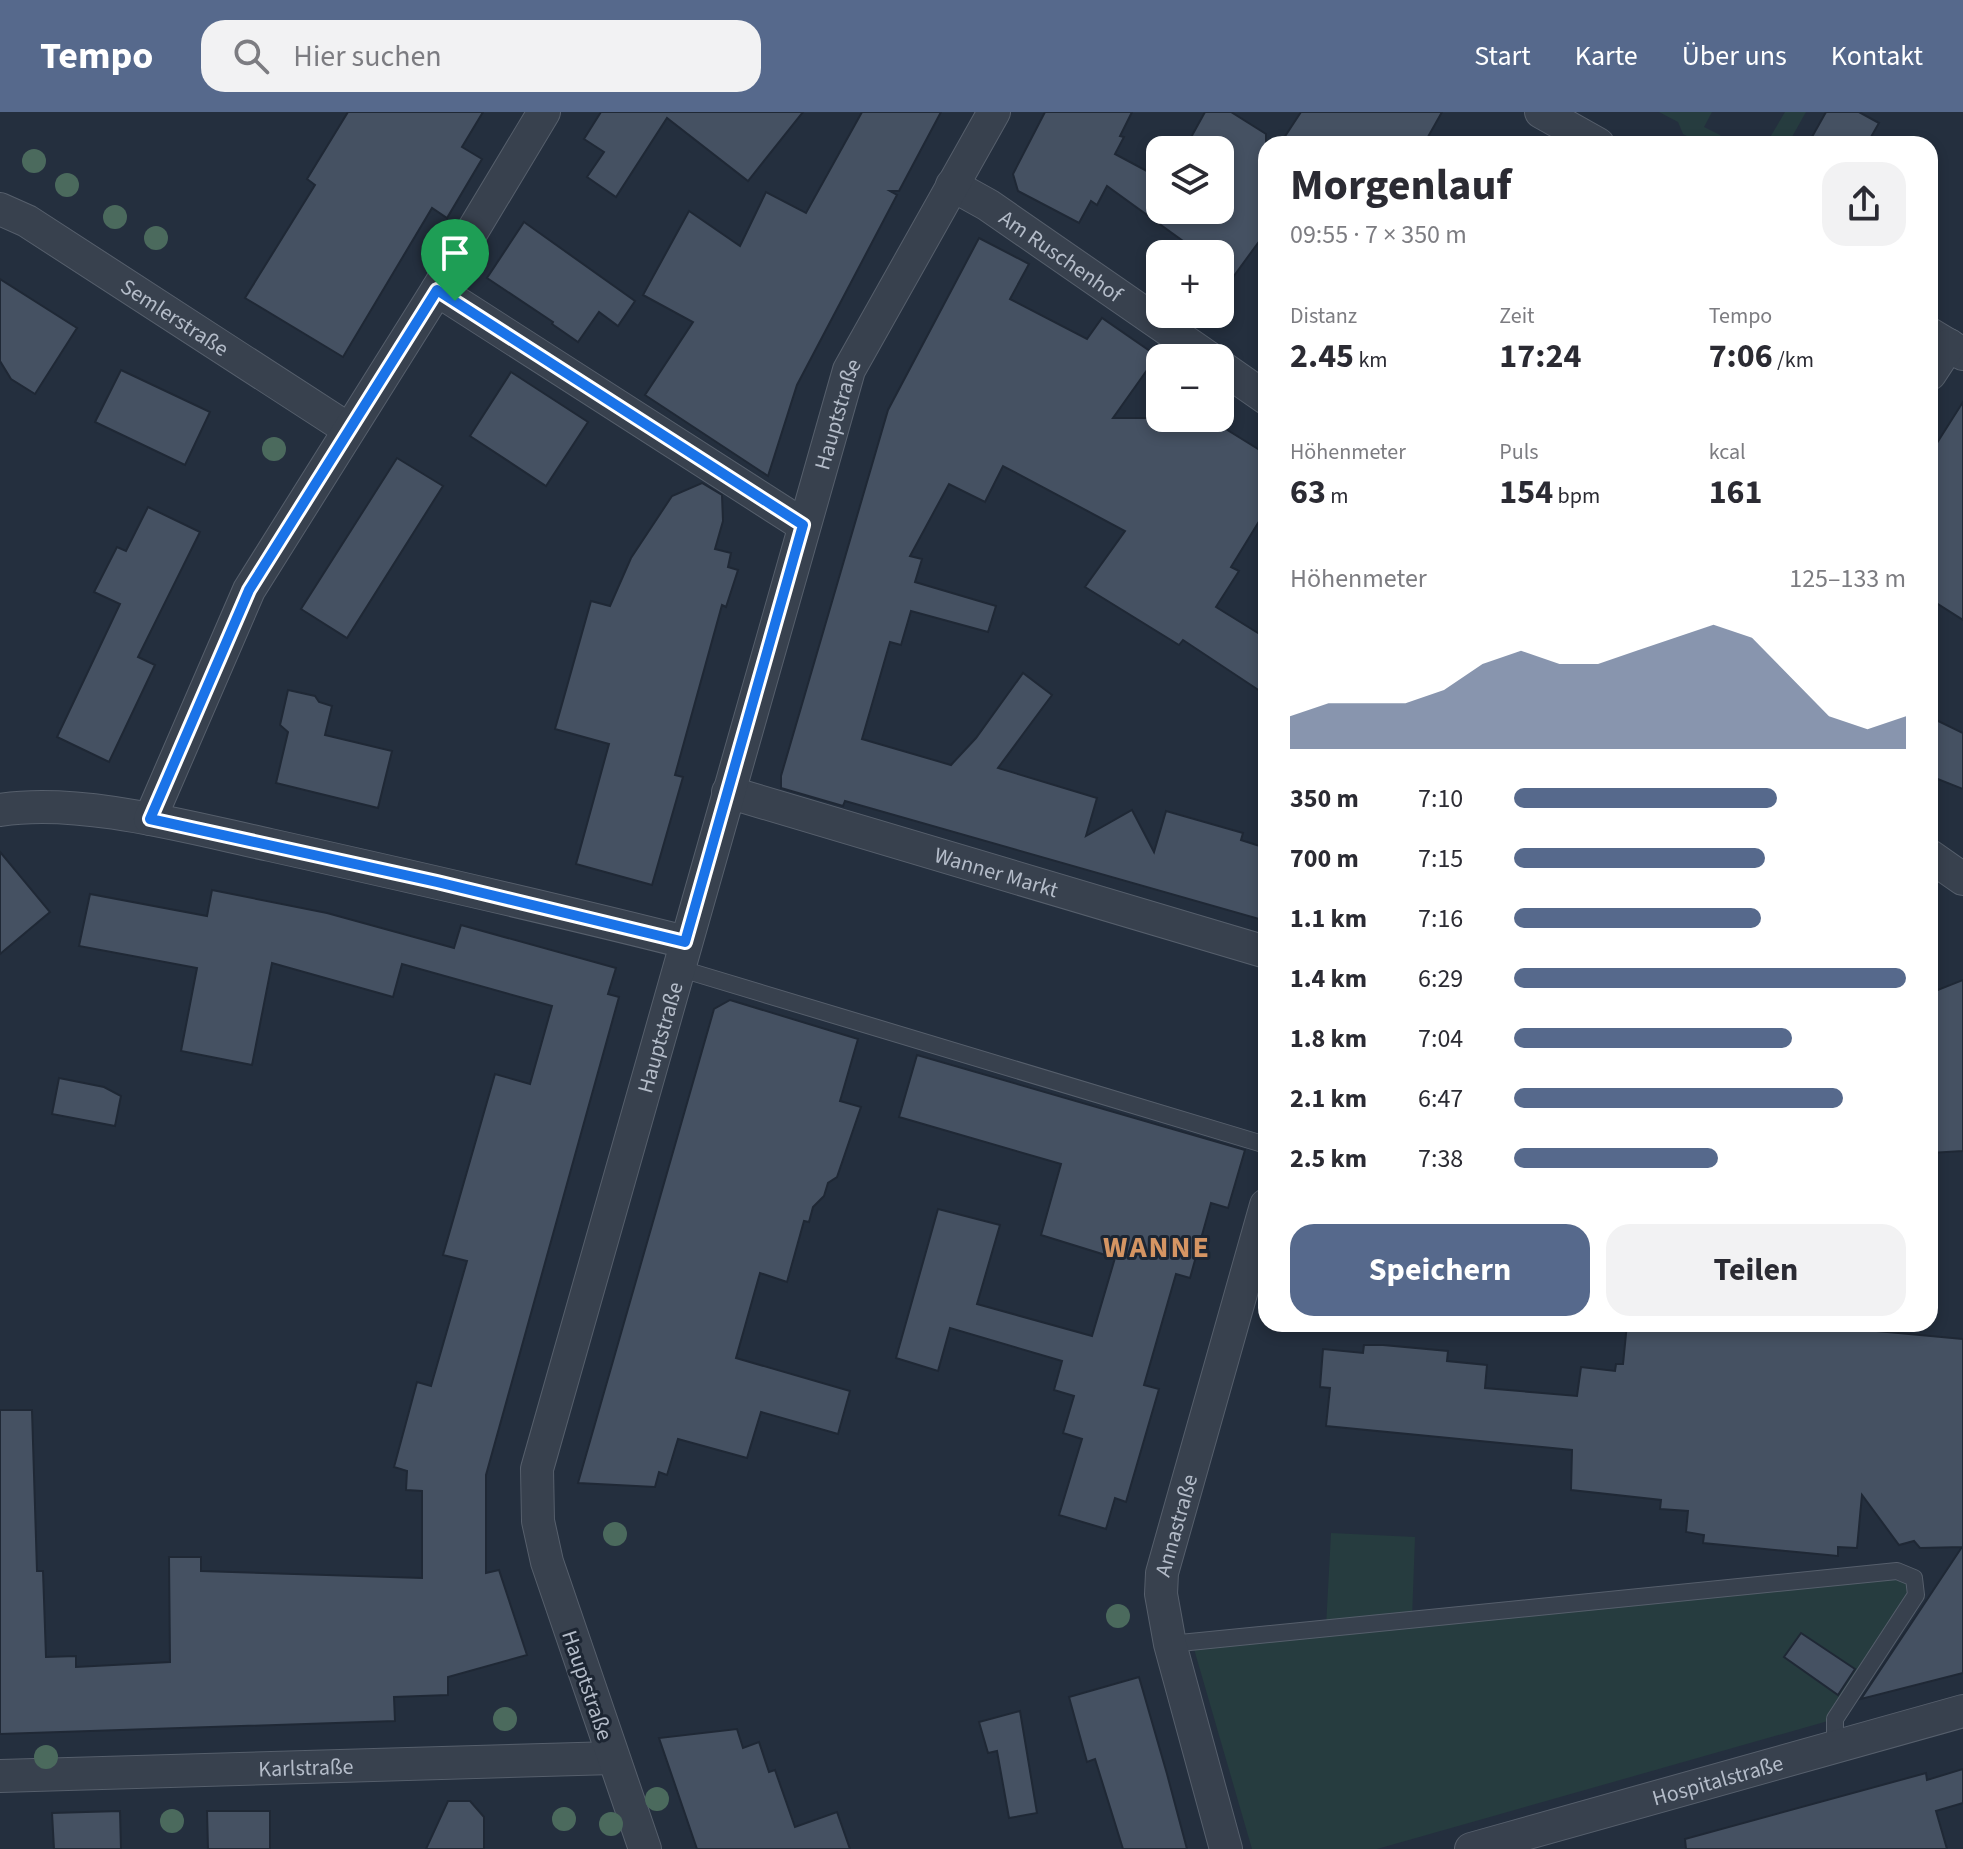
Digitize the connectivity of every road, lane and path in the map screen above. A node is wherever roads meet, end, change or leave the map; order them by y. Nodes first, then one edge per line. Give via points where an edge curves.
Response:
1 (544, 112) edge
2 (994, 112) edge
3 (1541, 112) edge
4 (1584, 136) edge
5 (952, 185) junction
6 (0, 209) edge
7 (437, 290) junction
8 (1189, 344) edge
9 (1234, 376) edge
10 (1258, 392) edge
11 (348, 429) junction
12 (803, 525) junction
13 (728, 792) junction
14 (0, 810) edge
15 (150, 819) junction
16 (1258, 950) edge
17 (682, 955) junction
18 (1258, 1142) edge
19 (1258, 1233) edge
20 (1170, 1644) junction
21 (1963, 1711) edge
22 (1835, 1749) junction
23 (613, 1758) junction
24 (0, 1776) edge
25 (645, 1849) edge
26 (1226, 1849) edge
27 (1471, 1849) edge

1 - 7 street
2 - 5 street, Hauptstraße
3 - 4 street
5 - 8 street, Am Ruschenhof
5 - 12 street, Hauptstraße via 849,370
6 - 11 street, Semlerstraße via 27,221
7 - 11 street
7 - 12 street
9 - 10 street
11 - 15 street via 249,590
12 - 13 street, Hauptstraße
13 - 16 street, Wanner Markt
13 - 17 street, Hauptstraße
14 - 15 street via 78,809
15 - 17 street via 437,882
17 - 18 lane
17 - 23 street, Hauptstraße via 537,1469 538,1521 547,1562
19 - 20 street, Annastraße via 1162,1573
20 - 22 lane via 1897,1571 1914,1578 1916,1595 1835,1719
20 - 26 street, Annastraße
21 - 22 street, Hospitalstraße
22 - 27 street, Hospitalstraße
23 - 24 street, Karlstraße
23 - 25 street, Hauptstraße

